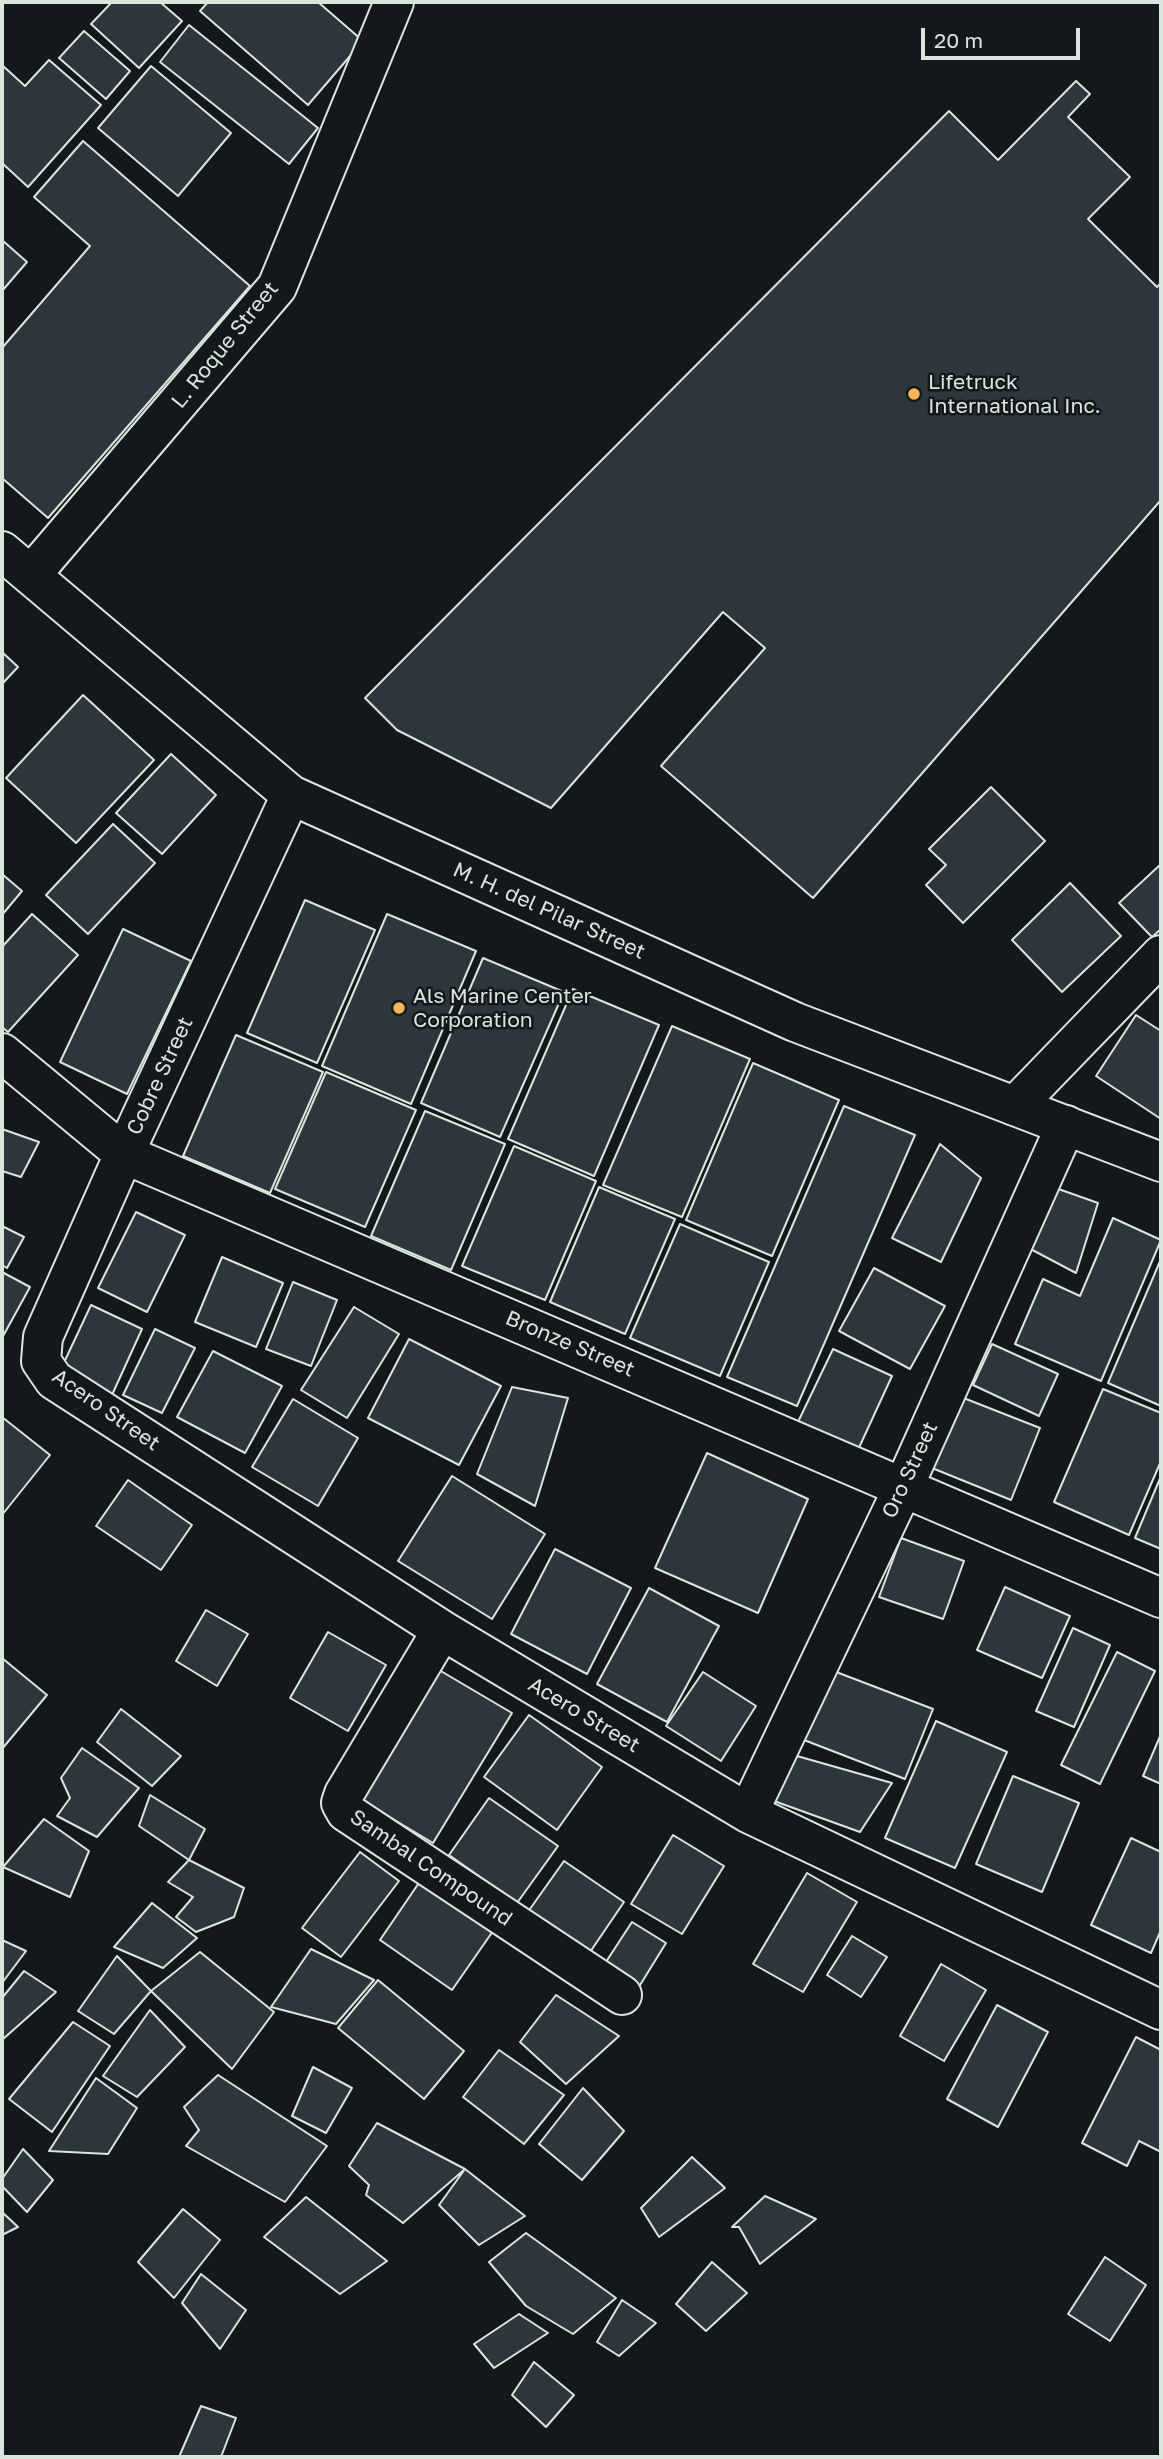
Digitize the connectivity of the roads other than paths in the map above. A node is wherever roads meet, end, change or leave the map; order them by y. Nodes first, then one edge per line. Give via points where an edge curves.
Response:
1 (394, 2) edge
2 (2, 551) edge
3 (31, 575) junction
4 (291, 795) junction
5 (1161, 955) edge
6 (2, 1053) edge
7 (1015, 1106) junction
8 (1066, 1125) junction
9 (124, 1154) junction
10 (1161, 1162) edge
11 (41, 1361) joint
12 (904, 1486) junction
13 (1161, 1598) edge
14 (442, 1629) junction
15 (748, 1813) junction
16 (622, 1996) dead end
17 (1161, 2010) edge

1 - 3 street, L. Roque Street via 277,287
2 - 3 street, M. H. del Pilar Street
3 - 4 street, M. H. del Pilar Street
4 - 7 street, M. H. del Pilar Street via 795,1022
4 - 9 street, Cobre Street
5 - 7 street
6 - 9 street, Bronze Street
7 - 8 street, M. H. del Pilar Street
8 - 10 street, M. H. del Pilar Street
8 - 12 street, Oro Street
9 - 11 street, Cobre Street via 43,1336
9 - 12 street, Bronze Street
11 - 14 street, Acero Street via 54,1380
12 - 13 street, Bronze Street
12 - 15 street, Oro Street
14 - 15 street, Acero Street
14 - 16 street, Sambal Compound via 341,1803 346,1812
15 - 17 street, Acero Street

